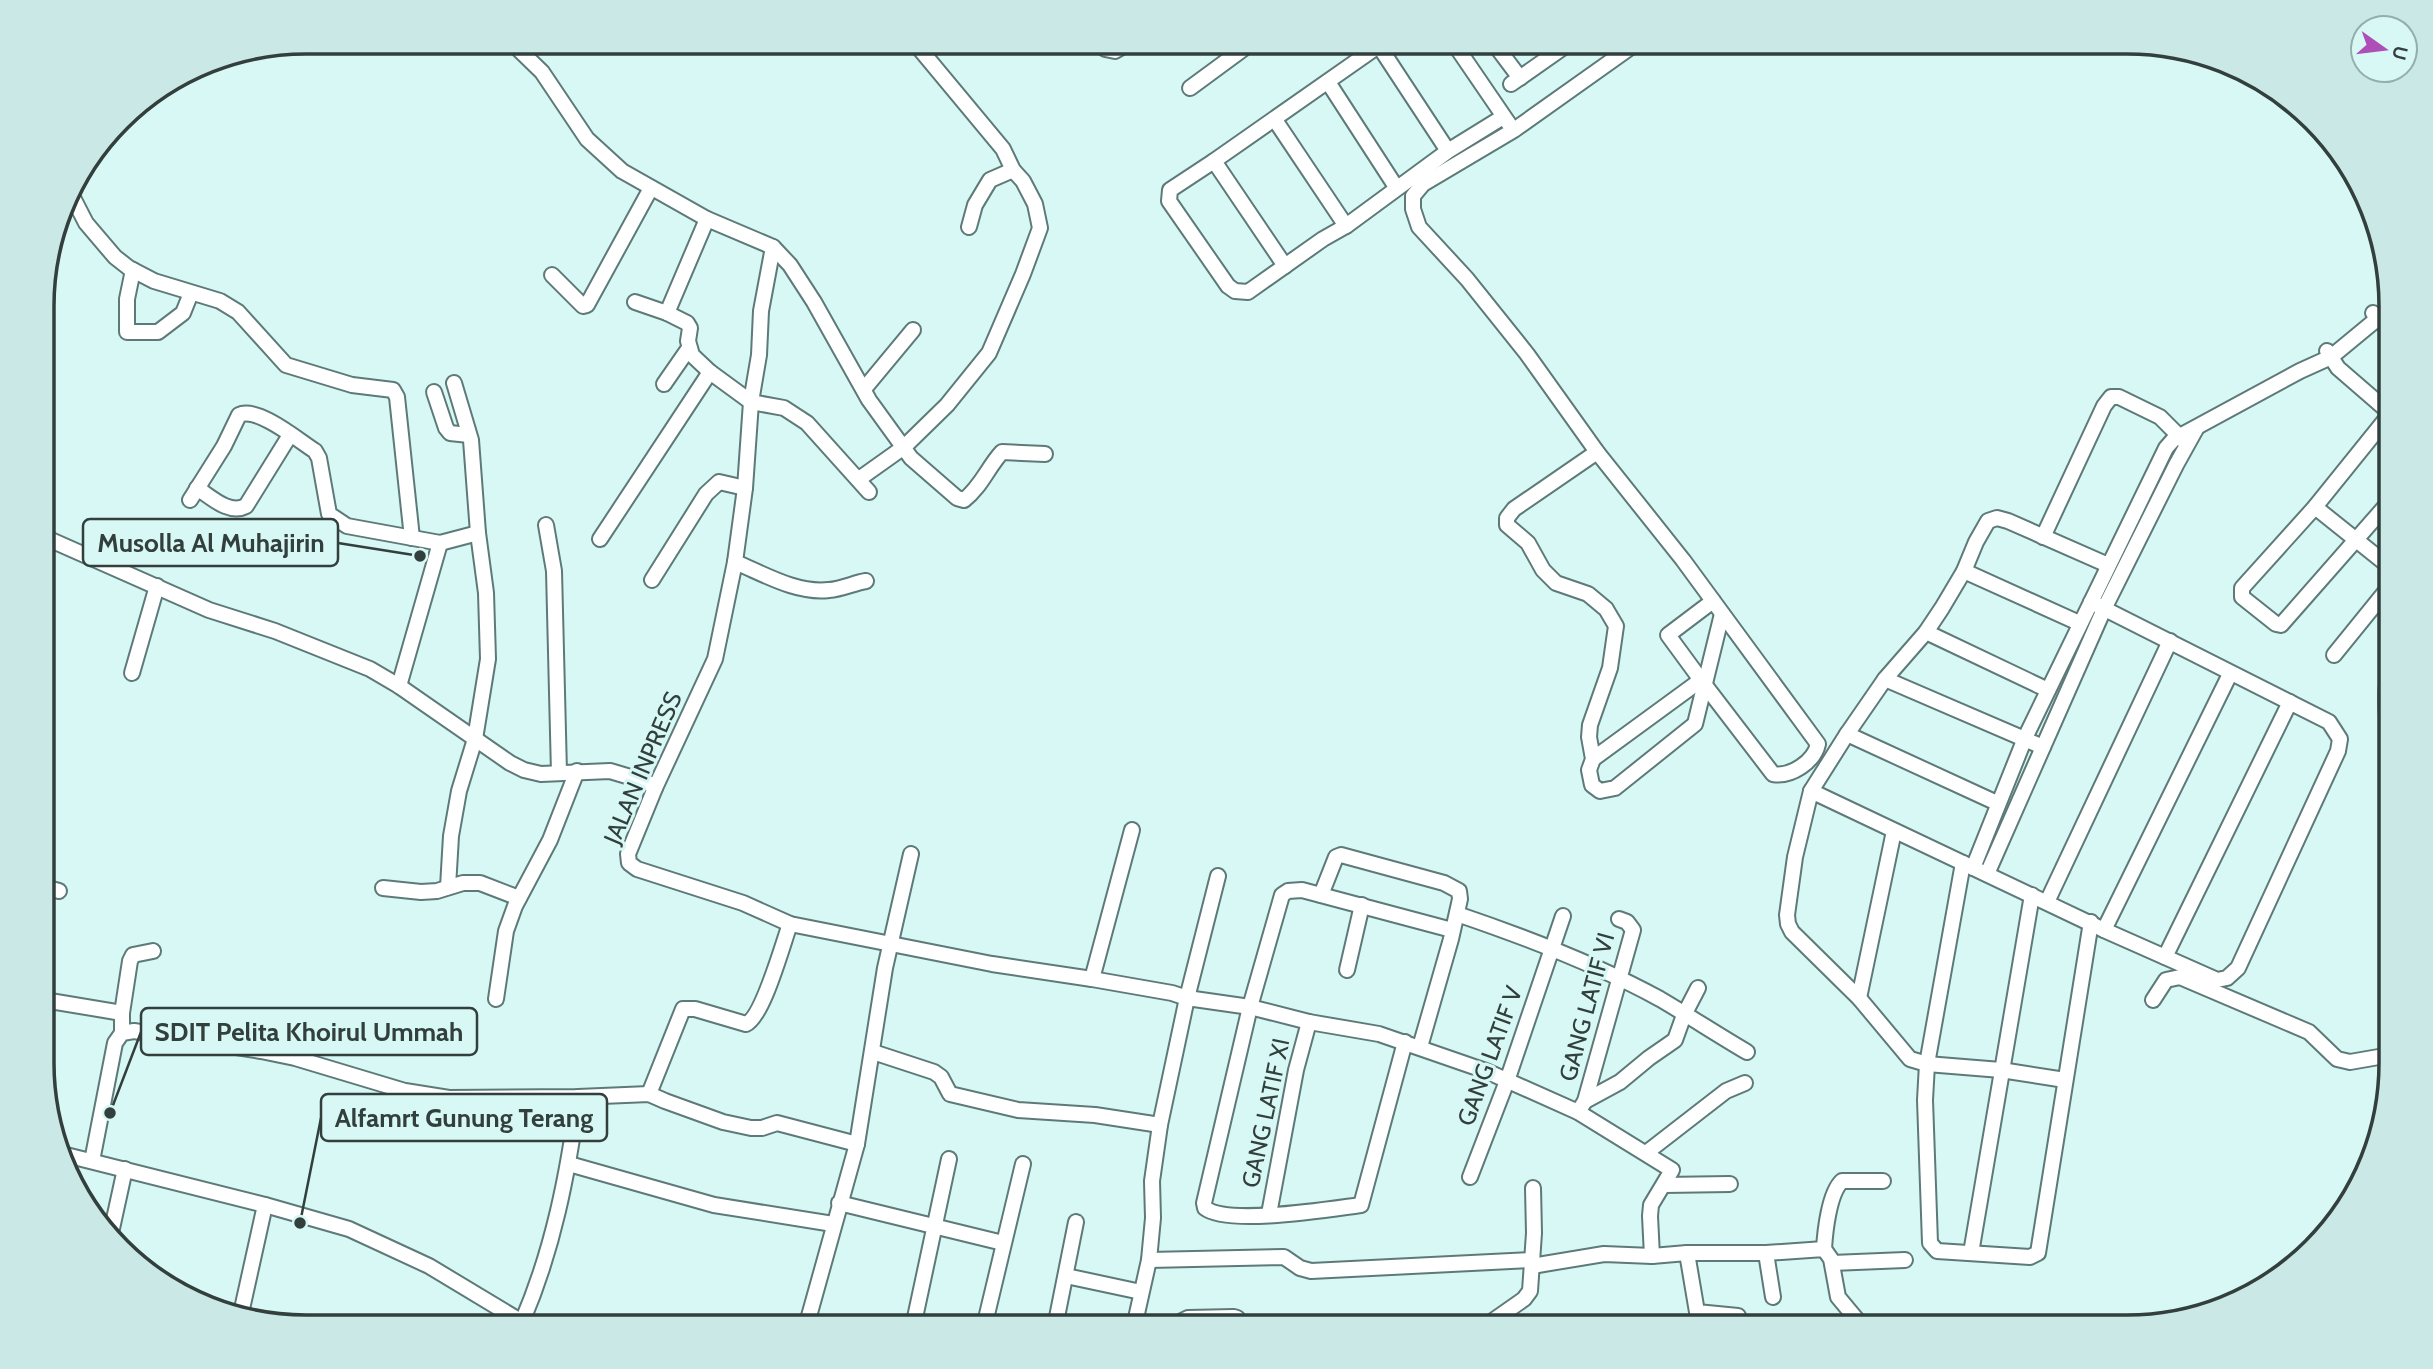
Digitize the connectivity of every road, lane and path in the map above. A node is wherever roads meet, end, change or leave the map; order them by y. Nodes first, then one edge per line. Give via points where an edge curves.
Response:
1 (523, 54) edge
2 (924, 54) edge
3 (1236, 54) edge
4 (1368, 54) edge
5 (1388, 54) edge
6 (1461, 54) edge
7 (1500, 54) edge
8 (1553, 54) edge
9 (1621, 54) edge
10 (1328, 82) junction
11 (1190, 88) dead end
12 (1503, 117) junction
13 (1275, 120) junction
14 (1514, 130) junction
15 (1448, 151) junction
16 (1214, 161) junction
17 (1013, 170) junction
18 (1396, 187) junction
19 (651, 188) junction
20 (76, 204) edge
21 (707, 219) junction
22 (1346, 226) junction
23 (969, 227) dead end
24 (773, 247) junction
25 (1285, 266) junction
26 (133, 270) junction
27 (552, 275) dead end
28 (191, 293) junction
29 (635, 302) dead end
30 (667, 313) junction
31 (2379, 315) edge
32 (913, 330) dead end
33 (689, 348) junction
34 (2326, 356) junction
35 (710, 372) junction
36 (454, 383) dead end
37 (664, 384) dead end
38 (864, 389) junction
39 (434, 392) dead end
40 (751, 402) junction
41 (2379, 403) edge
42 (2379, 427) edge
43 (290, 435) junction
44 (469, 435) junction
45 (2184, 440) junction
46 (904, 447) junction
47 (1597, 452) junction
48 (1045, 454) dead end
49 (859, 479) junction
50 (745, 488) junction
51 (869, 492) dead end
52 (2315, 507) junction
53 (2379, 514) edge
54 (546, 524) dead end
55 (478, 533) junction
56 (2043, 537) junction
57 (412, 538) junction
58 (600, 539) dead end
59 (2357, 539) junction
60 (54, 541) edge
61 (440, 543) junction
62 (2379, 558) edge
63 (735, 562) junction
64 (2108, 565) junction
65 (1965, 571) junction
66 (652, 580) dead end
67 (866, 581) dead end
68 (157, 586) junction
69 (2379, 600) edge
70 (2097, 605) junction
71 (1718, 607) junction
72 (2079, 623) junction
73 (1926, 632) junction
74 (2169, 641) junction
75 (2334, 655) dead end
76 (132, 673) dead end
77 (2230, 674) junction
78 (1885, 679) junction
79 (1703, 683) junction
80 (399, 686) junction
81 (2048, 690) junction
82 (2290, 702) junction
83 (1847, 734) junction
84 (2025, 738) junction
85 (475, 739) junction
86 (2043, 747) junction
87 (1593, 759) junction
88 (577, 771) junction
89 (559, 773) junction
90 (655, 788) junction
91 (1811, 791) junction
92 (1997, 803) junction
93 (1132, 830) dead end
94 (1894, 831) junction
95 (911, 854) dead end
96 (1974, 868) junction
97 (1218, 876) dead end
98 (448, 887) junction
99 (383, 888) dead end
100 (1321, 895) junction
101 (2032, 895) junction
102 (519, 898) junction
103 (2047, 902) junction
104 (1362, 905) junction
105 (1457, 914) junction
106 (1563, 916) dead end
107 (1619, 919) dead end
108 (790, 924) junction
109 (2097, 926) junction
110 (1452, 930) junction
111 (892, 945) junction
112 (153, 951) dead end
113 (1553, 951) junction
114 (2165, 957) junction
115 (1347, 970) dead end
116 (1092, 979) junction
117 (1620, 979) junction
118 (1698, 988) dead end
119 (1187, 998) junction
120 (1859, 998) junction
121 (496, 999) dead end
122 (2153, 1000) dead end
123 (54, 1002) edge
124 (1250, 1007) junction
125 (122, 1013) junction
126 (1684, 1015) junction
127 (1310, 1022) junction
128 (122, 1033) junction
129 (1405, 1042) junction
130 (1420, 1047) junction
131 (873, 1052) junction
132 (1747, 1052) dead end
133 (2379, 1058) edge
134 (1927, 1064) junction
135 (2001, 1070) junction
136 (2065, 1080) junction
137 (1507, 1081) junction
138 (1745, 1083) dead end
139 (649, 1094) junction
140 (578, 1097) junction
141 (1582, 1106) junction
142 (1160, 1125) junction
143 (857, 1144) junction
144 (1646, 1153) junction
145 (72, 1156) edge
146 (949, 1159) dead end
147 (92, 1161) junction
148 (569, 1164) junction
149 (1023, 1164) dead end
150 (125, 1169) junction
151 (1470, 1177) dead end
152 (1883, 1181) dead end
153 (1730, 1184) dead end
154 (1664, 1185) junction
155 (1533, 1188) dead end
156 (839, 1203) junction
157 (265, 1205) junction
158 (1269, 1214) junction
159 (1076, 1222) dead end
160 (113, 1224) edge
161 (833, 1224) junction
162 (935, 1226) junction
163 (1003, 1243) junction
164 (1824, 1249) junction
165 (1687, 1253) junction
166 (1766, 1253) junction
167 (1971, 1253) junction
168 (1652, 1256) junction
169 (1149, 1260) junction
170 (1905, 1260) dead end
171 (1532, 1263) junction
172 (1832, 1263) junction
173 (1066, 1276) junction
174 (1141, 1292) junction
175 (1773, 1297) dead end
176 (243, 1306) edge
177 (508, 1315) edge
178 (527, 1315) edge
179 (809, 1315) edge
180 (916, 1315) edge
181 (987, 1315) edge
182 (1058, 1315) edge
183 (1136, 1315) edge
184 (1500, 1315) edge
185 (1738, 1315) dead end
186 (1854, 1315) edge

1 - 19 street via 542,72 587,139 622,171
2 - 17 street via 1003,149
3 - 11 street
4 - 10 street
5 - 15 street
6 - 12 street
7 - 8 street via 1516,81
9 - 14 street
10 - 13 street
10 - 18 street
12 - 14 street
12 - 15 street
13 - 16 street
13 - 22 street
14 - 47 street via 1423,184 1413,196 1413,209 1419,227 1527,354
15 - 18 street
16 - 25 street
16 - 25 street via 1170,190 1172,207 1235,291 1248,292
17 - 23 street via 990,180
17 - 46 street via 1035,204 1040,228 1023,274 989,353 947,405
18 - 22 street
19 - 21 street
19 - 27 street via 587,305
20 - 26 street via 115,257
21 - 24 street
21 - 30 street
22 - 25 street
24 - 38 street via 814,302
24 - 40 street, JALAN INPRESS
26 - 28 street
26 - 28 street via 127,332 158,332 183,313
28 - 57 street via 220,300 238,312 286,365 395,393
29 - 30 street
30 - 33 street via 689,324
31 - 34 street
32 - 38 street
33 - 35 street
33 - 37 street
34 - 41 street
34 - 45 street
35 - 40 street
35 - 58 street
36 - 44 street
38 - 46 street
39 - 44 street via 450,433
40 - 49 street via 785,408 807,424
40 - 50 street, JALAN INPRESS
42 - 52 street
43 - 43 street via 262,417 242,413 194,494 229,508 246,506
43 - 57 street via 319,458 329,514 335,520
44 - 55 street
45 - 56 street via 2160,417 2111,397
45 - 64 street via 2173,440 2166,448
45 - 70 street
46 - 48 street via 961,500 979,485 1002,452
46 - 49 street
47 - 71 street
47 - 87 street via 1507,518 1507,526 1528,543 1556,583 1588,594 1606,609 1616,626 1610,668 1590,725
49 - 51 street
50 - 63 street, JALAN INPRESS
50 - 66 street via 719,482 706,494
52 - 59 street
52 - 59 street via 2242,588 2244,599 2280,625
53 - 59 street
54 - 89 street via 554,571
55 - 61 street
55 - 85 street via 488,659
56 - 64 street
56 - 65 street via 1997,517 1988,521
57 - 61 street
59 - 62 street
60 - 68 street
61 - 80 street
63 - 67 street via 811,591
63 - 90 street, JALAN INPRESS via 715,659
64 - 70 street
65 - 72 street
65 - 73 street
68 - 76 street
68 - 80 street via 370,669
69 - 75 street
70 - 72 street
70 - 74 street
70 - 86 street
71 - 79 street
71 - 79 street via 1668,635
71 - 79 street via 1818,744 1816,750 1794,771 1773,774
72 - 81 street
73 - 78 street
73 - 81 street
74 - 77 street
74 - 103 street
77 - 82 street
77 - 109 street
78 - 83 street
78 - 84 street
79 - 87 street
79 - 87 street via 1695,724 1615,788 1600,791 1592,785 1589,770
80 - 85 street
81 - 84 street
82 - 114 street
82 - 114 street via 2329,722 2340,739 2338,751 2238,968 2217,980
83 - 91 street
83 - 92 street
84 - 86 street
84 - 92 street
85 - 89 street via 524,770
85 - 98 street via 459,791
86 - 96 street
88 - 89 street
88 - 90 street via 610,771
88 - 102 street via 550,840
90 - 108 street, JALAN INPRESS via 628,854 629,863
91 - 94 street
91 - 120 street via 1795,857 1788,924
92 - 96 street
93 - 116 street
94 - 96 street
94 - 120 street
95 - 111 street
96 - 101 street
96 - 134 street
97 - 119 street
98 - 99 street via 421,892
98 - 102 street via 480,883
100 - 104 street
100 - 105 street via 1336,857 1346,855 1453,886 1459,891
100 - 124 street via 1293,890 1282,895
101 - 103 street
101 - 135 street
102 - 121 street via 506,931
103 - 109 street
104 - 110 street
104 - 115 street
105 - 110 street
105 - 113 street
106 - 113 street, GANG LATIF V
107 - 117 street, GANG LATIF VI via 1633,930
108 - 111 street, JALAN INPRESS
108 - 139 street via 752,1021 746,1024 683,1009
109 - 114 street
109 - 136 street
110 - 130 street
111 - 116 street, JALAN INPRESS
111 - 131 street
112 - 125 street via 133,955
113 - 117 street
113 - 137 street, GANG LATIF V
116 - 119 street, JALAN INPRESS
117 - 126 street
117 - 141 street, GANG LATIF VI
118 - 126 street
119 - 124 street, JALAN INPRESS
119 - 142 street
120 - 134 street via 1910,1059
122 - 133 street via 2166,980 2180,976 2309,1032 2337,1059
123 - 125 street
124 - 127 street, JALAN INPRESS
124 - 158 street, GANG LATIF XI via 1203,1203 1214,1214
125 - 128 street
126 - 132 street
126 - 141 street via 1675,1040
127 - 129 street, JALAN INPRESS
127 - 158 street, GANG LATIF XI via 1296,1070
128 - 140 street via 134,1031 261,1051 405,1091 449,1098
128 - 147 street via 115,1043
129 - 130 street, JALAN INPRESS
129 - 158 street, GANG LATIF XI via 1361,1205
130 - 137 street, JALAN INPRESS
131 - 142 street via 934,1072 950,1094 1018,1110
131 - 143 street
134 - 135 street
134 - 167 street via 1930,1243 1940,1252
135 - 136 street
135 - 167 street
136 - 167 street via 2038,1253 2030,1257
137 - 141 street, JALAN INPRESS
137 - 151 street, GANG LATIF V
138 - 144 street via 1726,1091
139 - 140 street
139 - 143 street via 723,1122 751,1128 777,1123
140 - 148 street
141 - 144 street, JALAN INPRESS
142 - 169 street
143 - 156 street
144 - 154 street, JALAN INPRESS via 1672,1170
145 - 147 street
146 - 162 street
147 - 150 street
148 - 161 street via 714,1205
148 - 178 street via 550,1247
149 - 163 street
150 - 157 street
150 - 160 street
152 - 164 street via 1842,1181 1837,1186 1825,1223
153 - 154 street
154 - 168 street via 1650,1211
155 - 171 street
156 - 161 street
156 - 162 street
157 - 176 street
157 - 177 street via 349,1230 429,1266
159 - 173 street
161 - 179 street
162 - 163 street
162 - 180 street
163 - 181 street
164 - 166 street
164 - 172 street
165 - 166 street
165 - 168 street
165 - 185 street via 1697,1312
166 - 175 street
168 - 171 street via 1604,1254
169 - 171 street via 1284,1256 1311,1271
169 - 174 street
170 - 172 street
171 - 184 street via 1528,1295
172 - 186 street via 1838,1297
173 - 174 street
173 - 182 street
174 - 183 street

